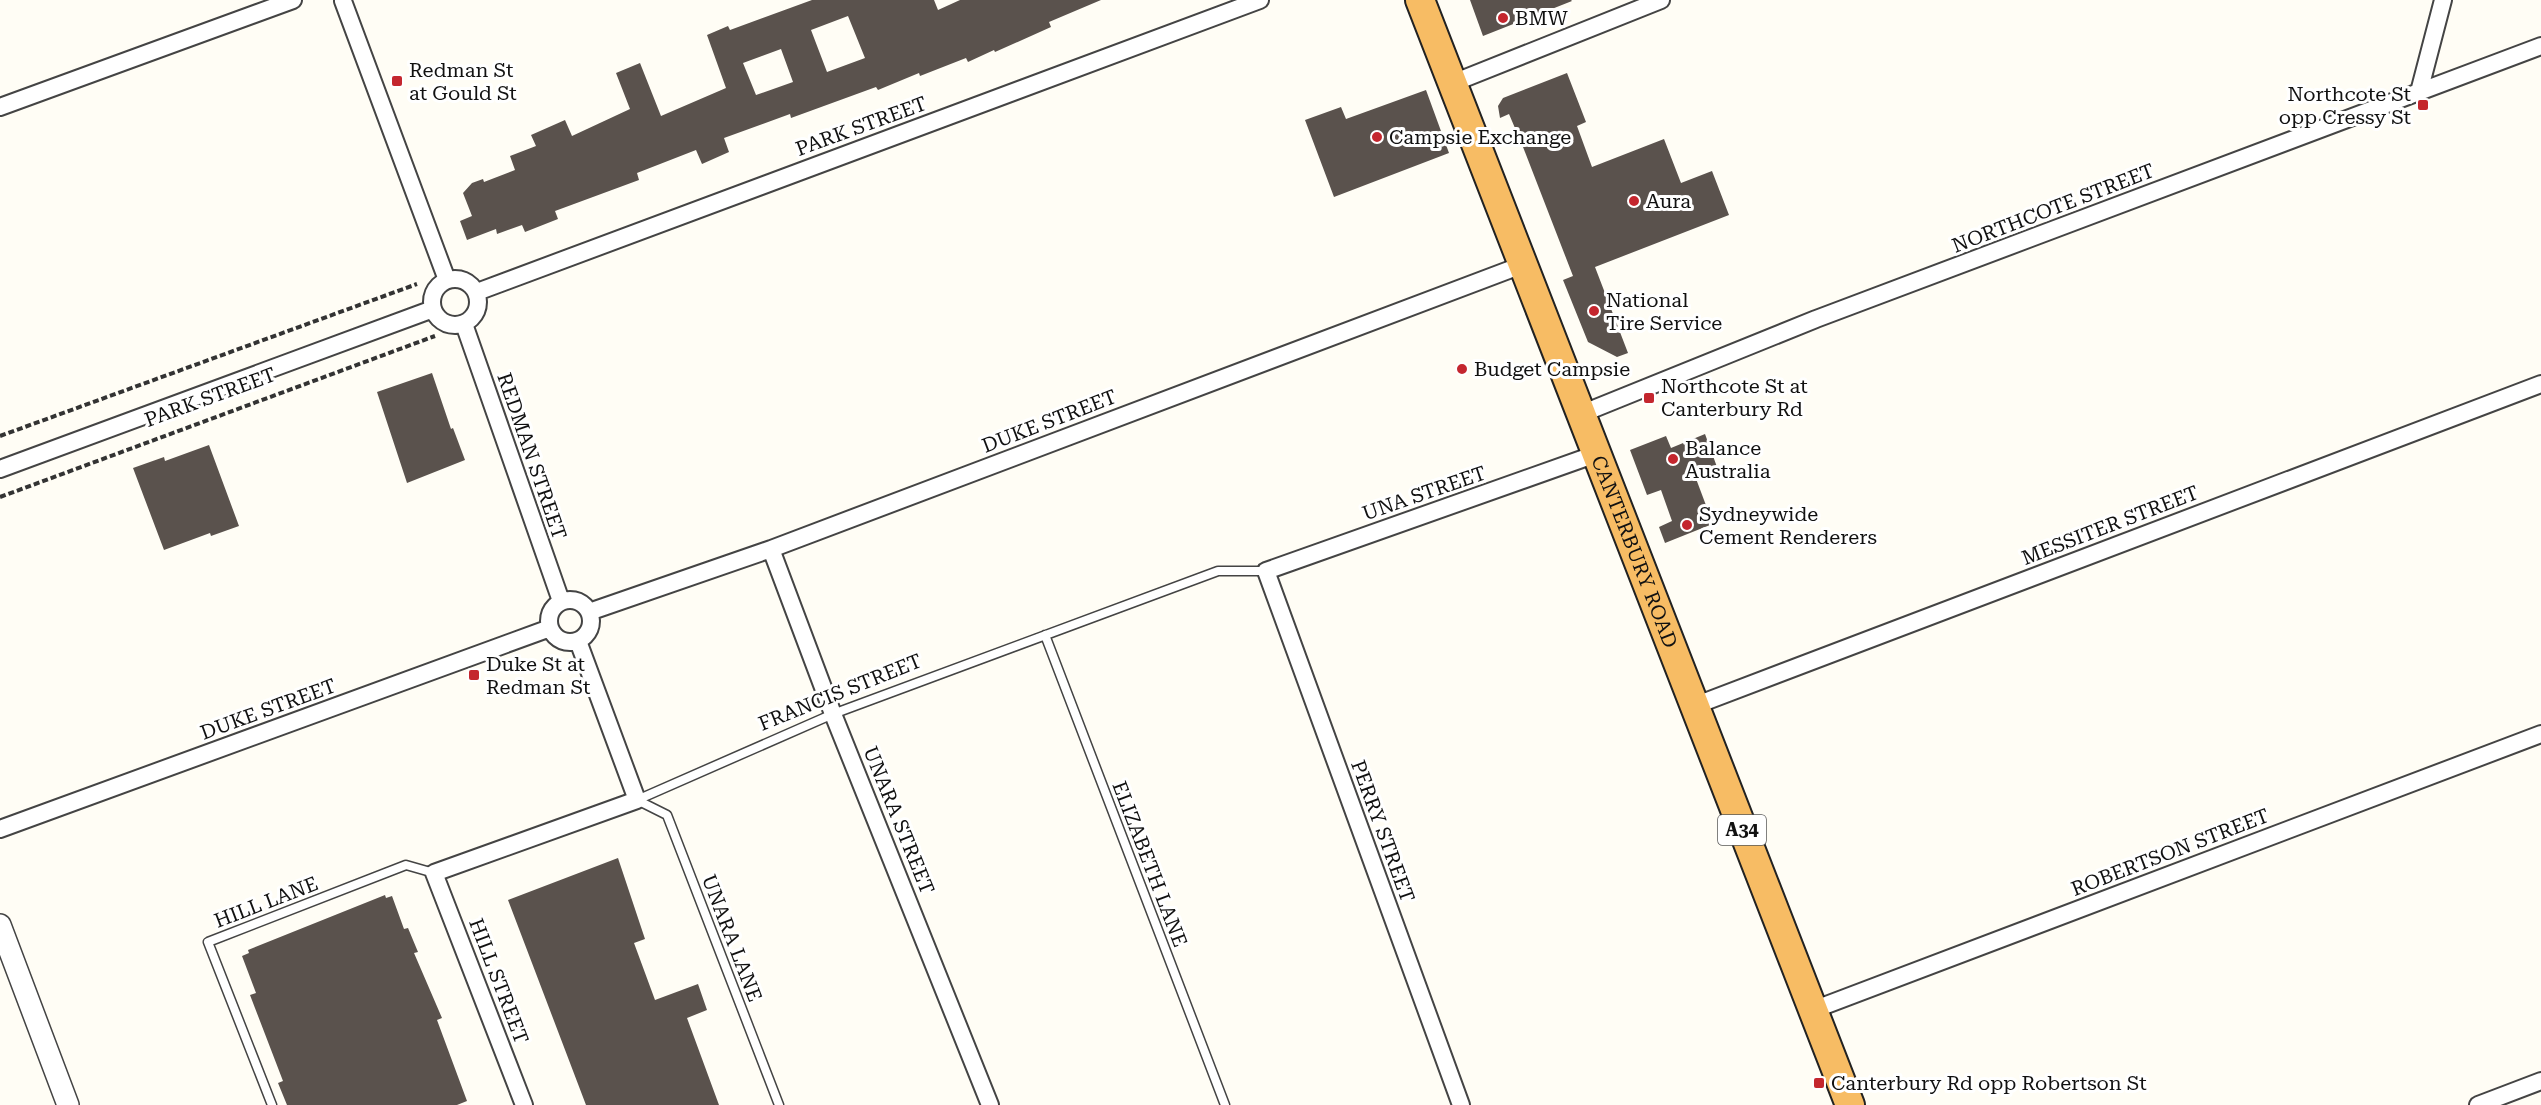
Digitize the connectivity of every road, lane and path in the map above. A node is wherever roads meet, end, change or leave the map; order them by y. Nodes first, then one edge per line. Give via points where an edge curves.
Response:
1 (293, 0) edge
2 (328, 0) edge
3 (343, 0) edge
4 (1260, 0) edge
5 (1420, 0) edge
6 (1661, 0) edge
7 (2443, 0) edge
8 (2541, 46) edge
9 (1453, 83) junction
10 (2419, 92) junction
11 (0, 107) edge
12 (1522, 265) junction
13 (447, 280) junction
14 (417, 284) dead end
15 (477, 292) junction
16 (433, 309) junction
17 (464, 324) junction
18 (435, 336) dead end
19 (2541, 384) edge
20 (1581, 414) junction
21 (0, 436) edge
22 (1596, 454) junction
23 (0, 469) edge
24 (0, 497) edge
25 (771, 549) junction
26 (1266, 571) junction
27 (561, 601) junction
28 (589, 612) junction
29 (550, 628) junction
30 (1045, 635) junction
31 (578, 641) junction
32 (1694, 706) junction
33 (833, 714) junction
34 (2541, 734) edge
35 (637, 800) junction
36 (0, 829) edge
37 (434, 873) junction
38 (0, 925) edge
39 (1813, 1010) junction
40 (2541, 1081) edge
41 (68, 1105) edge
42 (272, 1105) edge
43 (524, 1105) edge
44 (779, 1105) edge
45 (990, 1105) edge
46 (1225, 1105) edge
47 (1461, 1105) edge
48 (1850, 1105) edge
49 (2478, 1105) edge

1 - 11 street
2 - 3 street
3 - 13 street
4 - 15 street, PARK STREET
5 - 9 highway, CANTERBURY ROAD / A34
6 - 9 street
7 - 10 street
8 - 10 street, NORTHCOTE STREET
9 - 12 highway, CANTERBURY ROAD / A34
10 - 20 street, NORTHCOTE STREET via 1816,319
12 - 20 highway, CANTERBURY ROAD / A34
12 - 25 street, DUKE STREET
13 - 15 street via 466,280
13 - 16 street via 433,293
14 - 21 path, PARK STREET
15 - 17 street via 475,314
16 - 17 street via 442,321
16 - 23 street, PARK STREET
17 - 27 street, REDMAN STREET
18 - 24 path, PARK STREET
19 - 32 street, MESSITER STREET
20 - 22 highway, CANTERBURY ROAD / A34
22 - 26 street, UNA STREET
22 - 32 highway, CANTERBURY ROAD / A34
25 - 28 street, DUKE STREET
25 - 33 street, UNARA STREET
26 - 30 lane, FRANCIS STREET via 1218,571
26 - 47 street, PERRY STREET
27 - 28 street via 575,600
27 - 29 street via 552,610
28 - 31 street via 591,626
29 - 31 street via 565,641
29 - 36 street, DUKE STREET
30 - 33 lane, FRANCIS STREET
30 - 46 lane, ELIZABETH LANE
31 - 35 street
32 - 39 highway, CANTERBURY ROAD / A34
33 - 35 lane, FRANCIS STREET
33 - 45 street, UNARA STREET
34 - 39 street, ROBERTSON STREET
35 - 37 street, FRANCIS STREET
35 - 44 lane, UNARA LANE via 667,815
37 - 42 lane, HILL LANE via 406,865 208,942
37 - 43 street, HILL STREET
38 - 41 street
39 - 48 highway, CANTERBURY ROAD / A34
40 - 49 street

